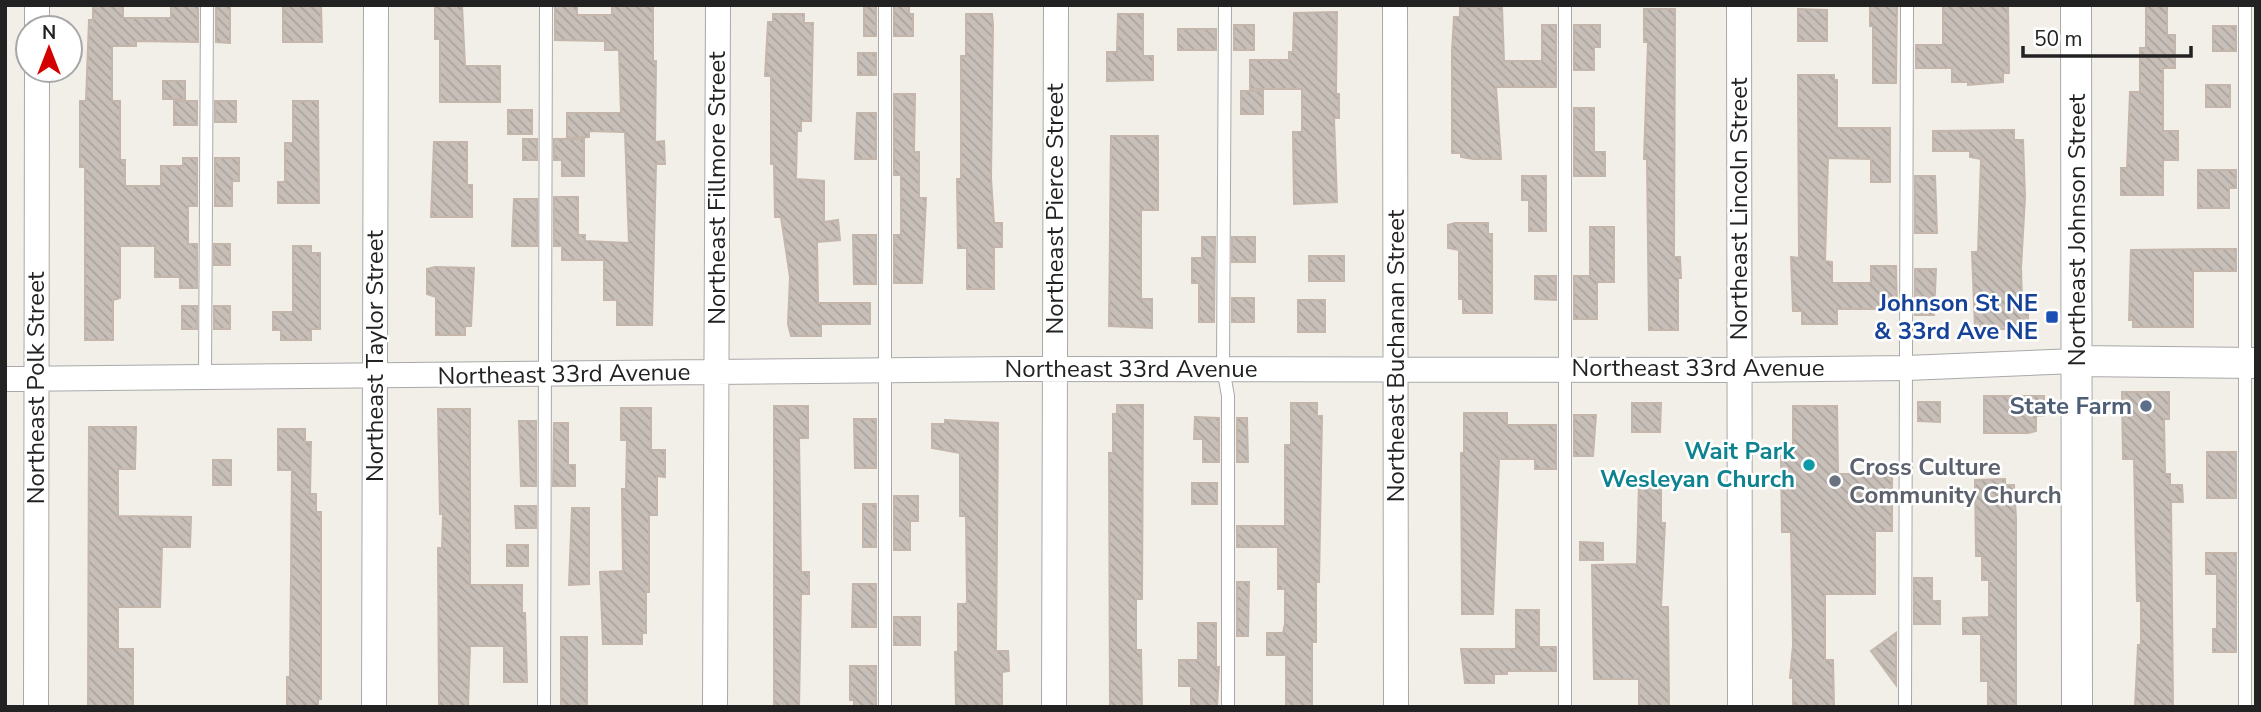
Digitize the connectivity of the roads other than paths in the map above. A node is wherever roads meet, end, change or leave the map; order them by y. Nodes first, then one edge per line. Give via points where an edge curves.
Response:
1 (207, 5) edge
2 (376, 5) edge
3 (546, 5) edge
4 (718, 5) edge
5 (886, 5) edge
6 (1056, 5) edge
7 (1225, 5) edge
8 (1395, 5) edge
9 (1565, 5) edge
10 (1739, 5) edge
11 (1906, 5) edge
12 (2076, 5) edge
13 (2245, 5) edge
14 (37, 84) edge
15 (2077, 361) junction
16 (2251, 363) edge
17 (1223, 368) junction
18 (1566, 368) junction
19 (1907, 368) junction
20 (1055, 369) junction
21 (1396, 369) junction
22 (884, 370) junction
23 (1739, 370) junction
24 (716, 372) junction
25 (545, 375) junction
26 (375, 376) junction
27 (205, 377) junction
28 (5, 379) edge
29 (36, 379) junction
30 (36, 707) edge
31 (374, 707) edge
32 (544, 707) edge
33 (715, 707) edge
34 (885, 707) edge
35 (1054, 707) edge
36 (1228, 707) edge
37 (1396, 707) edge
38 (1565, 707) edge
39 (1740, 707) edge
40 (1905, 707) edge
41 (2077, 707) edge
42 (2245, 707) edge

1 - 27 lane
2 - 26 street, Northeast Taylor Street
3 - 25 lane
4 - 24 street, Northeast Fillmore Street
5 - 22 lane
6 - 20 street, Northeast Pierce Street
7 - 17 lane
8 - 21 street, Northeast Buchanan Street
9 - 18 lane
10 - 23 street, Northeast Lincoln Street
11 - 19 lane
12 - 15 street, Northeast Johnson Street
13 - 16 lane
14 - 29 street, Northeast Polk Street
15 - 16 street, Northeast 33rd Avenue
15 - 19 street, Northeast 33rd Avenue
15 - 41 street, Northeast Johnson Street
16 - 42 lane
17 - 20 street, Northeast 33rd Avenue
17 - 21 street, Northeast 33rd Avenue
17 - 36 lane via 1228,396
18 - 21 street, Northeast 33rd Avenue
18 - 23 street, Northeast 33rd Avenue
18 - 38 lane
19 - 23 street, Northeast 33rd Avenue
19 - 40 lane
20 - 22 street, Northeast 33rd Avenue
20 - 35 street, Northeast Pierce Street
21 - 37 street, Northeast Buchanan Street
22 - 24 street, Northeast 33rd Avenue
22 - 34 lane
23 - 39 street, Northeast Lincoln Street
24 - 25 street, Northeast 33rd Avenue
24 - 33 street, Northeast Fillmore Street
25 - 26 street, Northeast 33rd Avenue
25 - 32 lane
26 - 27 street, Northeast 33rd Avenue
26 - 31 street, Northeast Taylor Street
27 - 29 street, Northeast 33rd Avenue
28 - 29 street, Northeast 33rd Avenue
29 - 30 street, Northeast Polk Street

